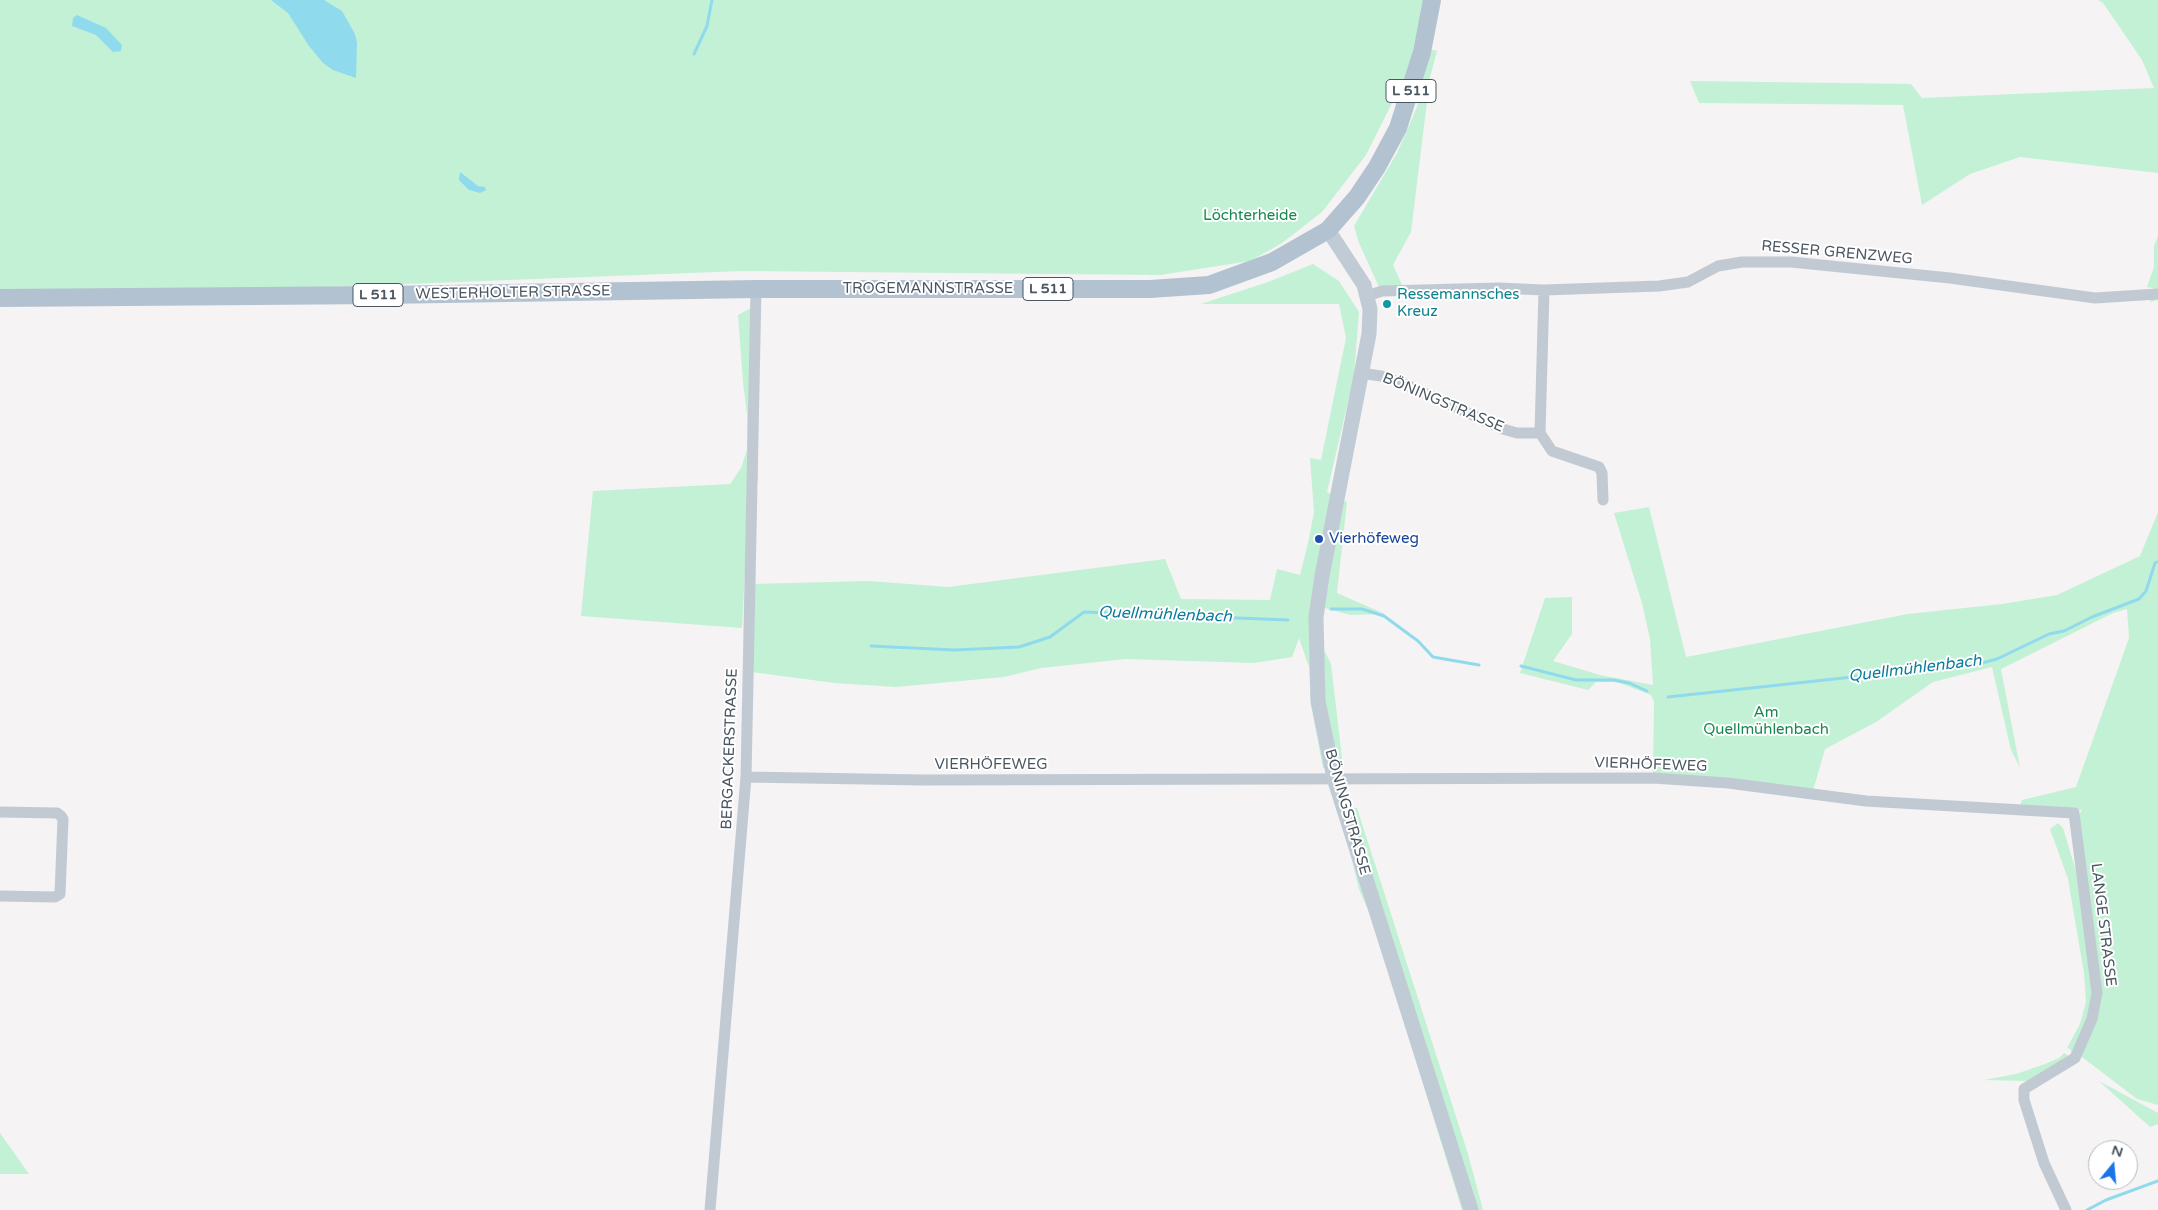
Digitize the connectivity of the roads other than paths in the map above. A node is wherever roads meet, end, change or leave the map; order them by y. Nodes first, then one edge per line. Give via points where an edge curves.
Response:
1 (1432, 0) edge
2 (1328, 230) junction
3 (756, 289) junction
4 (1544, 290) junction
5 (2158, 294) edge
6 (1368, 296) junction
7 (0, 298) edge
8 (1360, 373) junction
9 (1540, 433) junction
10 (1603, 500) dead end
11 (746, 777) junction
12 (1334, 778) junction
13 (0, 812) edge
14 (2074, 813) joint
15 (0, 896) edge
16 (710, 1210) edge
17 (1471, 1210) edge
18 (2066, 1210) edge

1 - 2 main road, L 511 via 1422,52 1398,128 1378,167
2 - 3 main road, TROGEMANNSTRASSE / L 511 via 1272,262 1209,285 1150,289
2 - 6 main road, BÖNINGSTRASSE
3 - 7 main road, WESTERHOLTER STRASSE / L 511
3 - 11 street, BERGACKERSTRASSE
4 - 5 street, RESSER GRENZWEG via 1658,286 1688,282 1718,266 1782,262 1988,282 2095,298
4 - 6 street, RESSER GRENZWEG via 1382,291
4 - 9 street
6 - 8 main road, BÖNINGSTRASSE via 1369,334
8 - 9 street, BÖNINGSTRASSE via 1409,386 1510,431
8 - 12 main road, BÖNINGSTRASSE via 1316,617 1318,701
9 - 10 street via 1552,451 1599,467
11 - 12 street, VIERHÖFEWEG via 923,780
11 - 16 street, BERGACKERSTRASSE
12 - 14 street, VIERHÖFEWEG via 1653,778 1728,783 1866,801
12 - 17 main road, BÖNINGSTRASSE
13 - 15 street via 57,813 62,816 60,894 55,897
14 - 18 street, LANGE STRASSE via 2097,993 2092,1019 2075,1058 2024,1089 2028,1114 2044,1162

